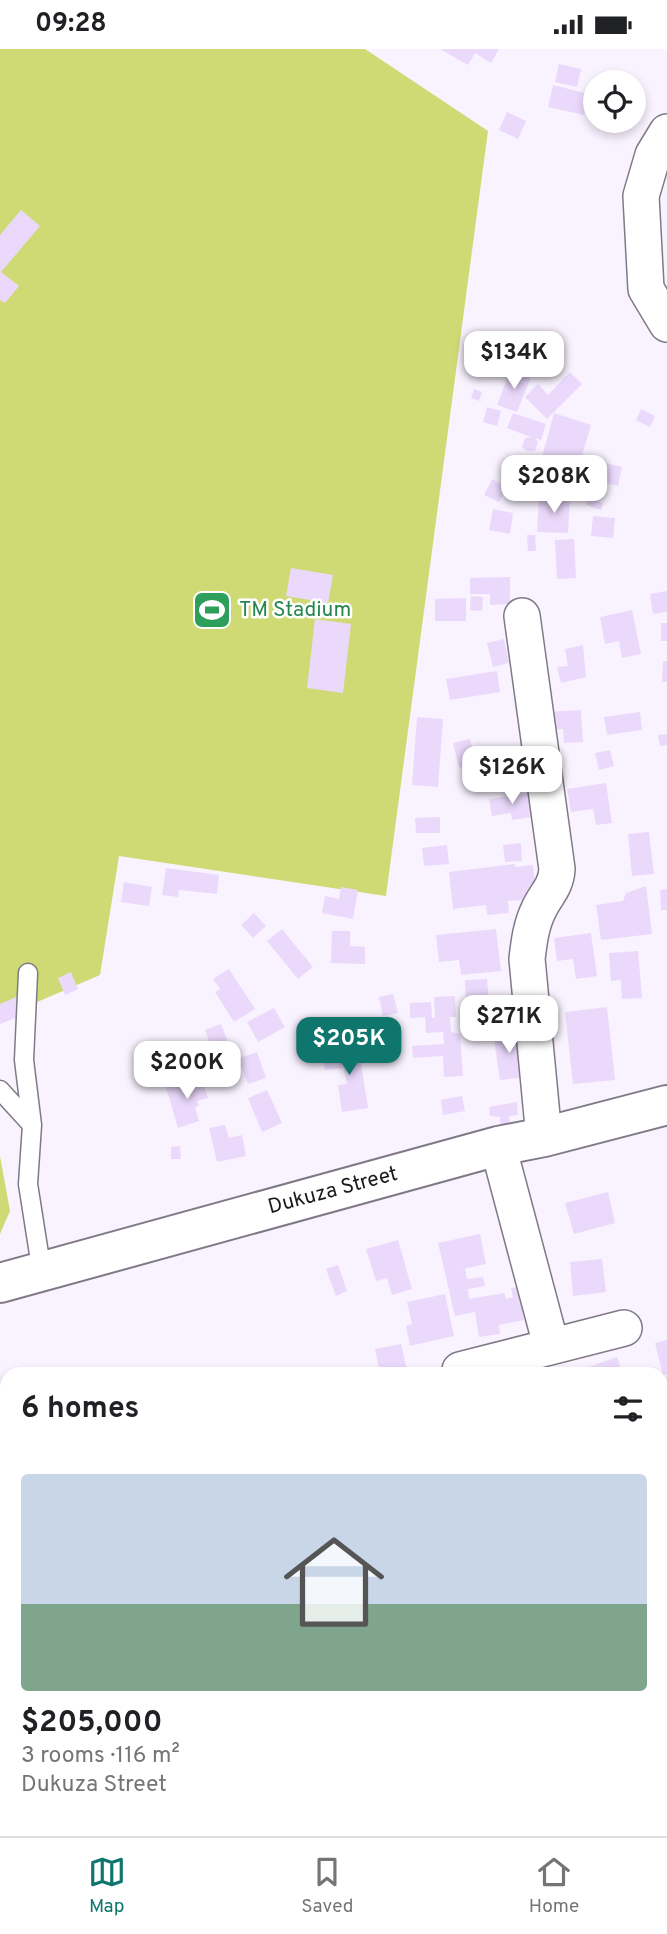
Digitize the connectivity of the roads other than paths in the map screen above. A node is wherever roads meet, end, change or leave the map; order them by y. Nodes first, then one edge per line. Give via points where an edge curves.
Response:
1 (667, 132) edge
2 (667, 324) edge
3 (522, 616) dead end
4 (28, 973) dead end
5 (0, 1090) edge
6 (667, 1105) edge
7 (32, 1125) junction
8 (544, 1137) junction
9 (498, 1146) junction
10 (42, 1273) junction
11 (0, 1283) edge
12 (624, 1328) dead end
13 (551, 1345) junction
14 (471, 1367) edge

1 - 2 street via 653,155 641,196 641,219 646,289
3 - 8 street via 557,869 554,888 539,908 527,959
4 - 7 lane via 24,1061
5 - 7 lane
6 - 8 main road, Dukuza Street
7 - 10 lane via 28,1184
8 - 9 main road, Dukuza Street
9 - 10 main road, Dukuza Street
9 - 13 street
10 - 11 main road, Dukuza Street
12 - 13 street
13 - 14 street

